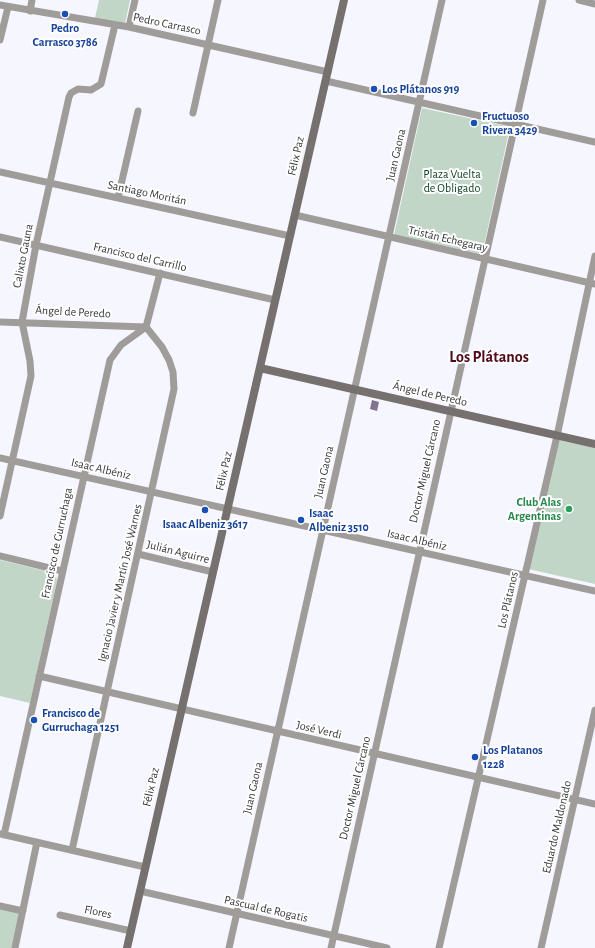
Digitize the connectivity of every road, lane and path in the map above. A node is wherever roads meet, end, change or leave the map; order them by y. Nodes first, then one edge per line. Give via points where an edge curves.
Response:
1 (32, 0) edge
2 (134, 0) edge
3 (218, 0) edge
4 (344, 0) edge
5 (442, 0) edge
6 (543, 0) edge
7 (579, 0) edge
8 (595, 4) edge
9 (0, 5) edge
10 (8, 7) junction
11 (30, 11) junction
12 (115, 25) junction
13 (128, 27) junction
14 (0, 40) edge
15 (208, 44) junction
16 (328, 72) junction
17 (326, 81) junction
18 (419, 103) junction
19 (138, 111) dead end
20 (193, 113) dead end
21 (515, 124) junction
22 (595, 142) edge
23 (0, 172) edge
24 (50, 183) junction
25 (118, 198) junction
26 (295, 215) junction
27 (290, 236) junction
28 (389, 236) junction
29 (0, 237) edge
30 (36, 245) junction
31 (595, 256) edge
32 (484, 258) junction
33 (160, 273) junction
34 (592, 283) edge
35 (275, 300) junction
36 (0, 322) edge
37 (22, 322) junction
38 (146, 328) junction
39 (260, 368) junction
40 (354, 390) junction
41 (450, 411) junction
42 (557, 436) junction
43 (595, 444) edge
44 (0, 458) edge
45 (12, 461) junction
46 (83, 477) junction
47 (151, 492) junction
48 (228, 509) junction
49 (0, 516) edge
50 (322, 530) junction
51 (418, 551) junction
52 (138, 554) junction
53 (0, 556) edge
54 (62, 571) junction
55 (213, 572) junction
56 (525, 575) junction
57 (595, 592) edge
58 (39, 676) junction
59 (107, 693) junction
60 (182, 710) junction
61 (595, 710) edge
62 (277, 732) junction
63 (374, 754) junction
64 (478, 777) junction
65 (575, 799) junction
66 (595, 804) edge
67 (2, 834) edge
68 (37, 842) junction
69 (72, 850) junction
70 (145, 867) junction
71 (140, 891) junction
72 (0, 906) edge
73 (23, 911) junction
74 (236, 914) junction
75 (60, 915) dead end
76 (131, 931) junction
77 (334, 935) junction
78 (15, 948) edge
79 (127, 948) edge
80 (228, 948) edge
81 (331, 948) edge
82 (387, 948) edge
83 (439, 948) edge
84 (541, 948) edge

1 - 11 street
2 - 13 street
3 - 15 street
4 - 16 main road, Félix Paz
5 - 18 street, Juan Gaona
6 - 21 street, Doctor Miguel Cárcano
7 - 8 street
9 - 10 street, Pedro Carrasco
10 - 11 street, Pedro Carrasco
10 - 14 street
11 - 12 street, Pedro Carrasco
12 - 13 street, Pedro Carrasco
12 - 24 street, Calixto Gauna via 101,84 91,90 78,89 69,97
13 - 15 street, Pedro Carrasco
15 - 16 street, Pedro Carrasco
15 - 20 street
16 - 17 main road, Félix Paz
17 - 18 street
17 - 26 main road, Félix Paz
18 - 21 street
18 - 28 street, Juan Gaona
19 - 25 street
21 - 22 street
21 - 32 street, Doctor Miguel Cárcano
23 - 24 street, Santiago Moritán
24 - 25 street, Santiago Moritán
24 - 30 street, Calixto Gauna
25 - 27 street, Santiago Moritán
26 - 27 main road, Félix Paz
26 - 28 street, Tristán Echegaray
27 - 35 main road, Félix Paz
28 - 32 street, Tristán Echegaray
28 - 40 street, Juan Gaona
29 - 30 street, Francisco del Carrillo
30 - 33 street, Francisco del Carrillo
30 - 37 street, Calixto Gauna
31 - 34 street, Los Plátanos
32 - 34 street, Tristán Echegaray
32 - 41 street, Doctor Miguel Cárcano
33 - 35 street, Francisco del Carrillo
33 - 38 street
34 - 42 street, Los Plátanos
35 - 39 main road, Félix Paz
36 - 37 street, Ángel de Peredo
37 - 38 street, Ángel de Peredo
37 - 45 street, Calixto Gauna via 31,376
38 - 46 street, Francisco de Gurruchaga via 121,345 110,360
38 - 47 street, Ignacio Javier y Martín José Warnes via 169,360 174,389
39 - 40 main road, Ángel de Peredo
39 - 48 main road, Félix Paz
40 - 41 main road, Ángel de Peredo
40 - 50 street, Juan Gaona
41 - 42 main road, Ángel de Peredo
41 - 51 street, Doctor Miguel Cárcano
42 - 43 main road, Ángel de Peredo
42 - 56 street, Los Plátanos
44 - 45 street, Isaac Albéniz
45 - 46 street, Isaac Albéniz
45 - 49 street, Calixto Gauna
46 - 47 street, Isaac Albéniz
46 - 54 street, Francisco de Gurruchaga
47 - 48 street, Isaac Albéniz
47 - 52 street, Ignacio Javier y Martín José Warnes
48 - 50 street, Isaac Albéniz
48 - 55 main road, Félix Paz
50 - 51 street, Isaac Albéniz
50 - 62 street, Juan Gaona
51 - 56 street, Isaac Albéniz
51 - 63 street, Doctor Miguel Cárcano
52 - 55 street, Julián Aguirre
52 - 59 street, Ignacio Javier y Martín José Warnes
53 - 54 street
54 - 58 street, Francisco de Gurruchaga
55 - 60 main road, Félix Paz
56 - 57 street, Isaac Albéniz
56 - 64 street, Los Plátanos
58 - 59 street, José Verdi
58 - 67 street, Francisco de Gurruchaga
59 - 60 street, José Verdi
59 - 69 street, Ignacio Javier y Martín José Warnes
60 - 62 street, José Verdi
60 - 70 main road, Félix Paz
61 - 65 street, Eduardo Maldonado
62 - 63 street, José Verdi
62 - 74 street, Juan Gaona
63 - 64 street, José Verdi
63 - 77 street, Doctor Miguel Cárcano
64 - 65 street, José Verdi
64 - 83 street, Los Plátanos
65 - 66 street, José Verdi
65 - 84 street, Eduardo Maldonado
67 - 68 street
68 - 69 street
68 - 73 street
69 - 70 street
70 - 71 main road, Félix Paz
71 - 74 street, Pascual de Rogatis
71 - 76 main road, Félix Paz
72 - 73 street
73 - 78 street
74 - 77 street, Pascual de Rogatis
74 - 80 street, Juan Gaona
75 - 76 street, Flores
76 - 79 main road, Félix Paz
77 - 81 street, Doctor Miguel Cárcano
77 - 82 street, Pascual de Rogatis

